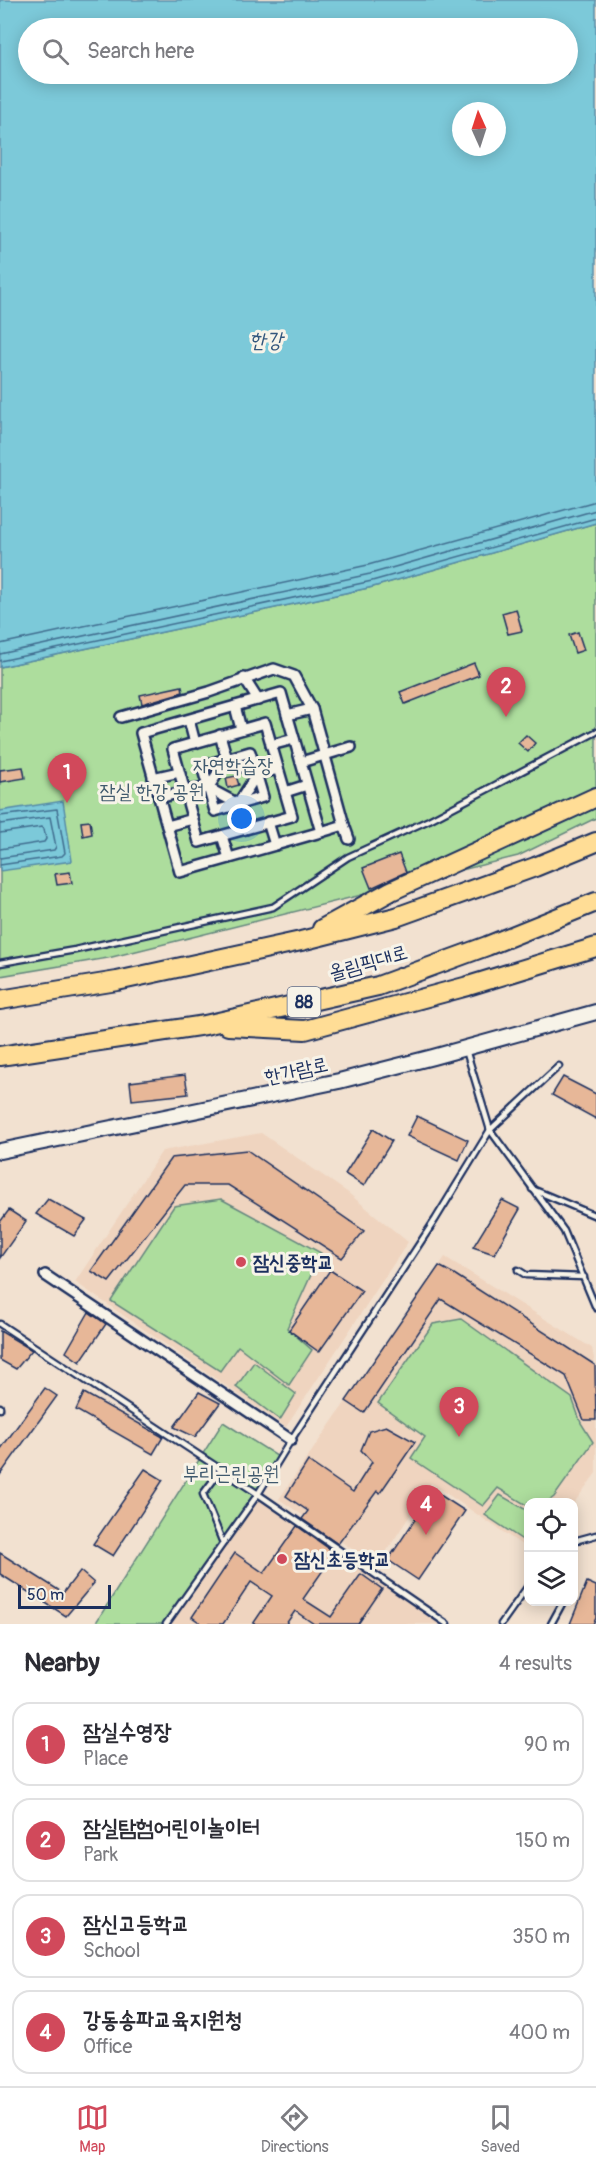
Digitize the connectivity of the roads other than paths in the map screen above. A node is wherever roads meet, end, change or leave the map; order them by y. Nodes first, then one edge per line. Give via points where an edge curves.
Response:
1 (244, 678) junction
2 (209, 692) junction
3 (258, 700) junction
4 (160, 706) junction
5 (235, 706) junction
6 (312, 709) junction
7 (214, 712) junction
8 (287, 715) junction
9 (121, 717) dead end
10 (189, 720) junction
11 (165, 726) junction
12 (241, 729) junction
13 (596, 732) edge
14 (220, 735) junction
15 (294, 739) junction
16 (195, 743) junction
17 (271, 745) junction
18 (351, 747) dead end
19 (325, 757) junction
20 (227, 759) junction
21 (301, 762) junction
22 (278, 770) junction
23 (179, 772) junction
24 (257, 774) junction
25 (153, 778) junction
26 (307, 785) junction
27 (208, 788) junction
28 (185, 791) junction
29 (285, 792) junction
30 (596, 797) edge
31 (159, 798) junction
32 (238, 804) junction
33 (193, 819) junction
34 (268, 822) junction
35 (344, 825) junction
36 (167, 826) junction
37 (245, 829) junction
38 (321, 832) junction
39 (222, 836) junction
40 (349, 839) dead end
41 (596, 842) edge
42 (275, 845) junction
43 (229, 858) junction
44 (596, 902) edge
45 (301, 940) junction
46 (596, 947) edge
47 (0, 963) edge
48 (0, 1000) edge
49 (596, 1012) edge
50 (205, 1025) junction
51 (466, 1048) junction
52 (0, 1056) edge
53 (559, 1066) dead end
54 (490, 1130) junction
55 (0, 1150) edge
56 (531, 1188) junction
57 (596, 1216) edge
58 (518, 1270) dead end
59 (45, 1275) dead end
60 (584, 1277) junction
61 (596, 1308) edge
62 (0, 1324) edge
63 (291, 1440) junction
64 (221, 1470) junction
65 (258, 1494) junction
66 (596, 1535) edge
67 (578, 1540) edge
68 (223, 1543) junction
69 (524, 1592) edge
70 (560, 1606) edge
71 (166, 1624) edge
72 (447, 1624) edge
73 (501, 1624) edge
74 (551, 1624) edge

1 - 2 street
1 - 3 street
1 - 6 street via 274,669 294,676
2 - 4 street
2 - 7 street
3 - 5 street
3 - 8 street via 281,693
4 - 9 street
4 - 11 street
5 - 7 street
5 - 12 street
6 - 8 street
6 - 19 street
7 - 10 street
8 - 15 street
10 - 11 street
10 - 16 street
11 - 25 street via 141,733
12 - 14 street
12 - 17 street via 265,723
13 - 47 lane via 429,820 348,856 273,907
14 - 16 street
14 - 20 street
15 - 17 street
15 - 21 street
16 - 23 street via 172,749
17 - 22 street
18 - 19 street
19 - 21 street
19 - 35 street
20 - 24 street
20 - 24 street via 250,752
20 - 27 street
20 - 27 street via 202,766
21 - 26 street
22 - 24 street
22 - 29 street
23 - 25 street
23 - 28 street
24 - 32 street
24 - 32 street via 263,797
25 - 31 street
26 - 29 street
26 - 38 street
27 - 28 street
27 - 32 street
27 - 32 street via 215,811
28 - 31 street
28 - 33 street
29 - 34 street via 292,816
30 - 45 highway via 390,891
31 - 36 street
32 - 37 street
33 - 36 street
33 - 39 street via 199,842
34 - 37 street
34 - 42 street
35 - 38 street
35 - 40 street
36 - 43 street via 180,872
37 - 39 street
38 - 42 street
39 - 43 street
41 - 45 highway, 올림픽대로 via 396,918
42 - 43 street
44 - 50 highway, 올림픽대로 / 88 via 378,986
45 - 48 highway, 올림픽대로 via 117,981
46 - 50 highway via 305,1030
49 - 51 street, 한가람로
50 - 52 highway, 올림픽대로 / 88
51 - 54 lane
51 - 55 street, 한가람로 via 339,1081
53 - 54 lane
54 - 56 lane
54 - 63 lane
56 - 57 lane
56 - 60 lane via 564,1231
58 - 60 lane via 526,1275
59 - 63 street
60 - 61 lane
62 - 64 lane
63 - 65 lane
64 - 65 lane
64 - 68 lane via 203,1494
65 - 68 lane
65 - 72 lane
66 - 67 lane
68 - 71 lane
69 - 73 lane
70 - 74 lane

